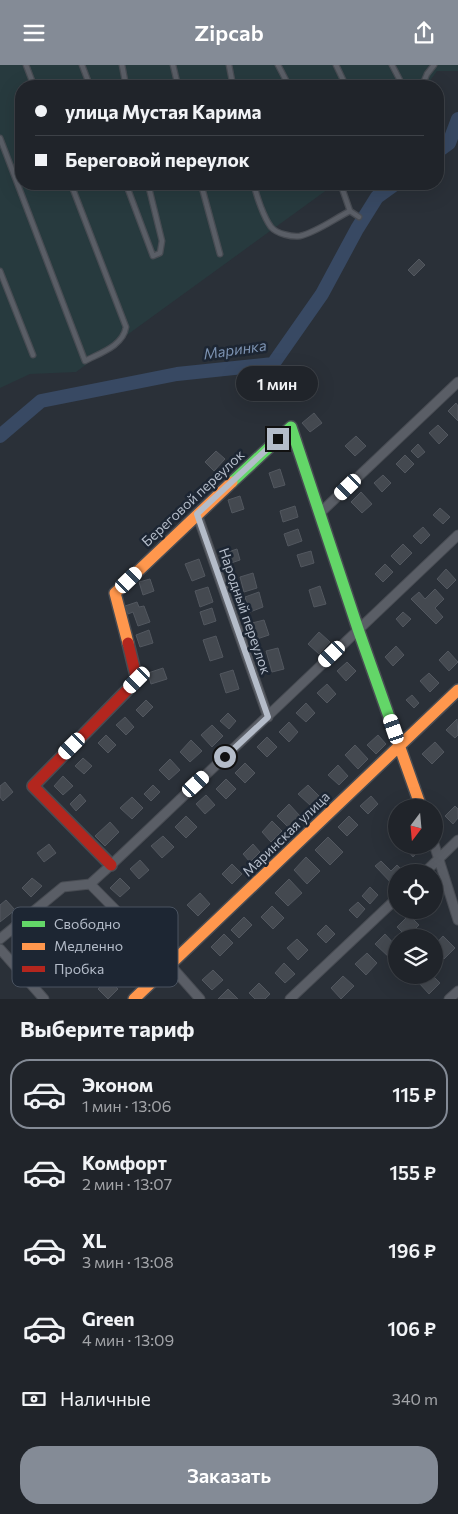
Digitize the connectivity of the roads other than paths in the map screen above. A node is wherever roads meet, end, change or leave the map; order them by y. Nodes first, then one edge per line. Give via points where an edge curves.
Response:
1 (26, 65) edge
2 (82, 65) edge
3 (122, 65) edge
4 (173, 65) edge
5 (229, 65) edge
6 (278, 65) edge
7 (336, 65) edge
8 (392, 65) edge
9 (434, 65) edge
10 (32, 80) edge
11 (88, 80) edge
12 (125, 80) edge
13 (177, 80) edge
14 (232, 80) edge
15 (286, 80) edge
16 (343, 80) edge
17 (400, 80) edge
18 (424, 80) edge
19 (0, 138) edge
20 (15, 177) edge
21 (20, 190) edge
22 (73, 190) edge
23 (128, 190) edge
24 (149, 190) edge
25 (203, 190) edge
26 (256, 190) edge
27 (344, 190) edge
28 (350, 211) junction
29 (359, 217) dead end
30 (220, 254) dead end
31 (0, 271) edge
32 (32, 355) dead end
33 (458, 382) edge
34 (320, 513) junction
35 (197, 514) junction
36 (458, 535) edge
37 (358, 629) junction
38 (458, 691) edge
39 (268, 717) junction
40 (400, 746) junction
41 (418, 799) edge
42 (458, 840) edge
43 (438, 854) edge
44 (439, 858) junction
45 (433, 864) edge
46 (111, 865) junction
47 (90, 884) junction
48 (39, 907) edge
49 (113, 907) edge
50 (388, 907) edge
51 (458, 920) edge
52 (12, 929) edge
53 (0, 939) edge
54 (0, 949) edge
55 (178, 957) edge
56 (12, 963) edge
57 (178, 974) edge
58 (33, 987) edge
59 (147, 987) edge
60 (458, 991) edge
61 (44, 999) edge
62 (134, 999) edge
63 (200, 999) edge
64 (290, 999) edge
65 (449, 999) edge

1 - 10 lane
2 - 11 lane
3 - 12 lane
4 - 13 lane
5 - 14 lane
6 - 15 lane
7 - 16 lane
8 - 17 lane
9 - 18 lane
19 - 20 lane
21 - 22 lane via 85,361 119,342 126,327
23 - 24 lane via 153,256 160,253 162,241
25 - 30 lane
26 - 28 lane via 270,226 285,234 306,234
27 - 28 lane
28 - 29 lane
31 - 32 lane
33 - 34 street
34 - 35 street, Береговой переулок via 291,427
34 - 37 street
35 - 39 street, Народный переулок
35 - 46 street, Береговой переулок via 115,593 137,680 33,786
36 - 37 street
37 - 39 street
37 - 40 street
38 - 40 street, Маринская улица
39 - 46 street
40 - 41 street
40 - 55 street, Маринская улица
42 - 44 street
43 - 44 street
44 - 45 street
44 - 51 street
46 - 47 street
47 - 48 street via 63,887
47 - 49 street
50 - 64 street
52 - 53 street
54 - 56 street
57 - 63 street
58 - 61 street
59 - 62 street, Маринская улица
60 - 65 street

